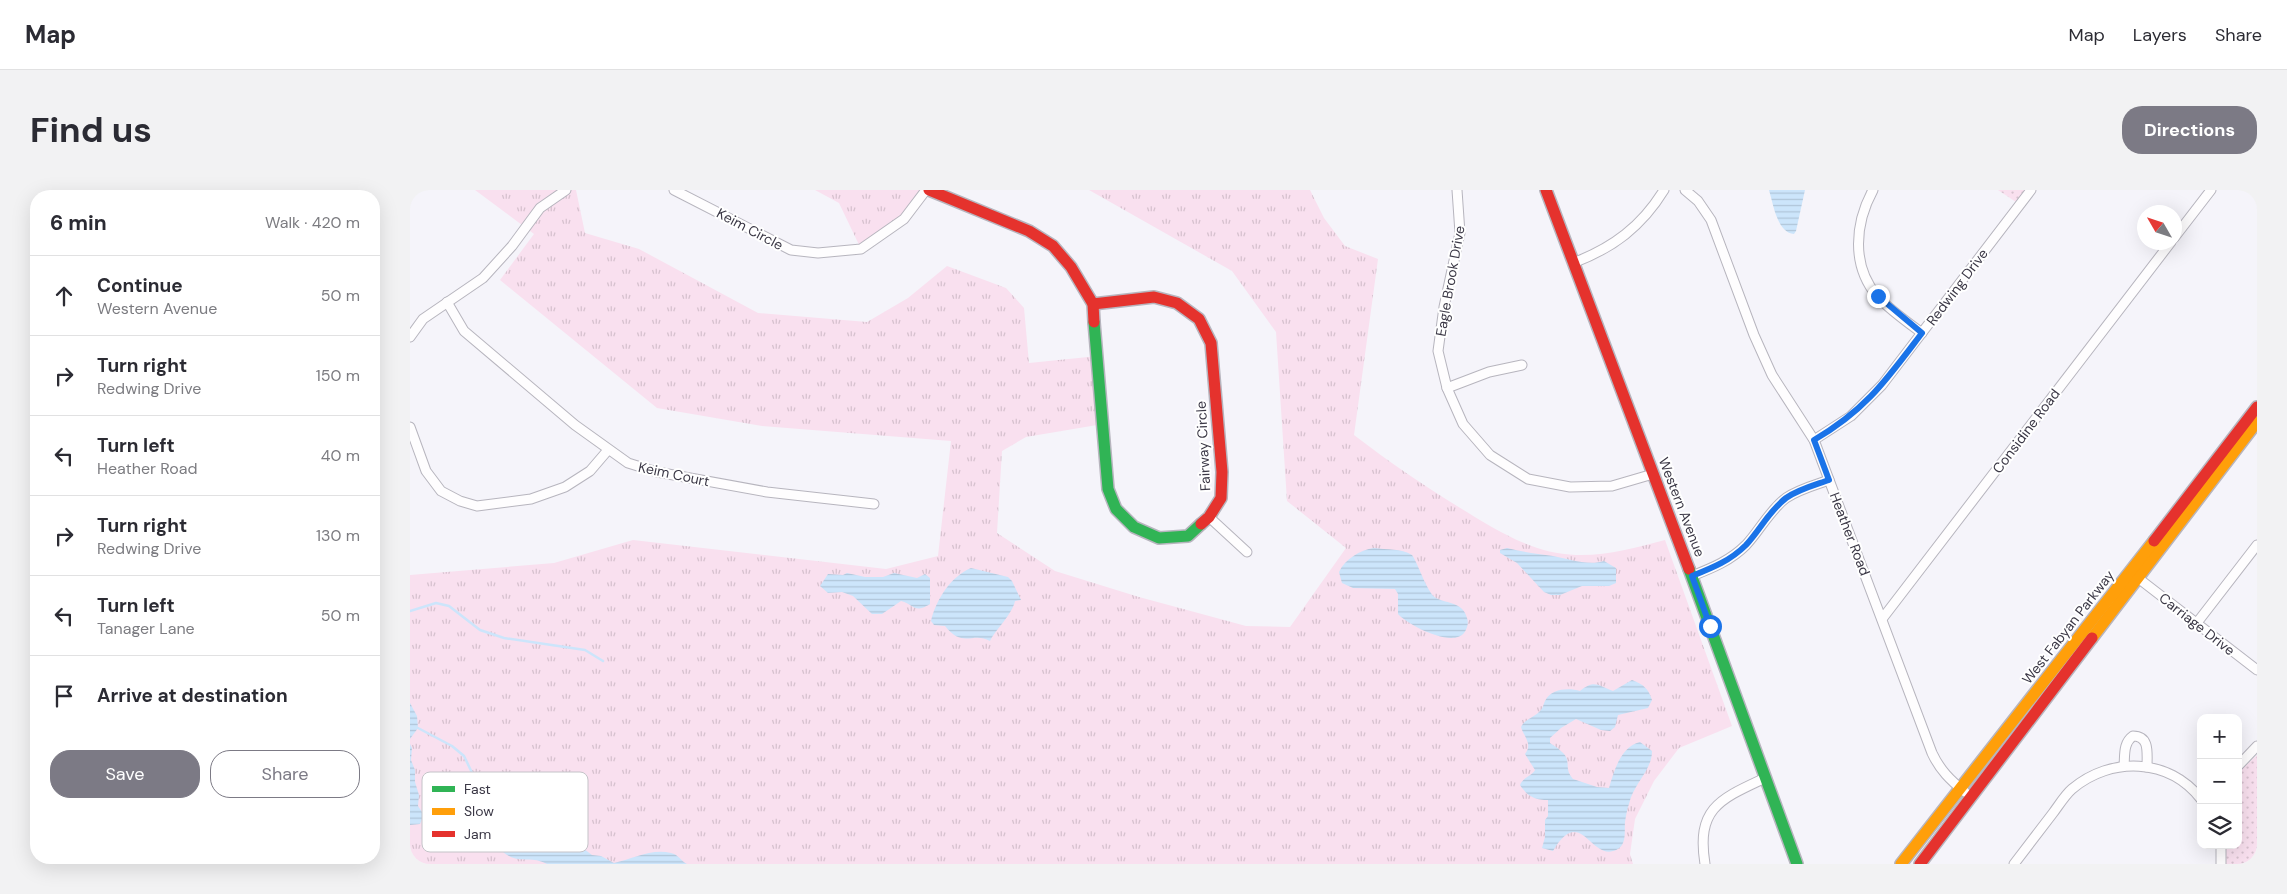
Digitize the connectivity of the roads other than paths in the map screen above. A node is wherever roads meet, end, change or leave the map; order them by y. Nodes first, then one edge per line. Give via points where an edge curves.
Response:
1 (566, 190) edge
2 (674, 190) edge
3 (927, 190) edge
4 (1458, 190) edge
5 (1546, 190) edge
6 (1664, 190) edge
7 (1685, 190) edge
8 (1874, 190) edge
9 (2031, 190) edge
10 (2211, 190) edge
11 (2182, 228) edge
12 (2165, 250) edge
13 (1574, 263) junction
14 (447, 302) junction
15 (1093, 304) junction
16 (411, 333) edge
17 (1922, 333) junction
18 (1522, 365) dead end
19 (1447, 388) junction
20 (2257, 407) edge
21 (2257, 422) edge
22 (410, 427) edge
23 (1814, 440) junction
24 (608, 450) junction
25 (1653, 474) junction
26 (1829, 480) junction
27 (874, 504) dead end
28 (1209, 517) junction
29 (2257, 546) edge
30 (1247, 552) dead end
31 (1692, 576) junction
32 (2138, 578) junction
33 (1882, 619) junction
34 (2196, 624) junction
35 (2257, 670) edge
36 (2257, 746) edge
37 (2242, 762) edge
38 (2124, 766) junction
39 (2147, 766) junction
40 (1765, 778) junction
41 (1960, 788) junction
42 (2197, 795) edge
43 (1972, 797) junction
44 (2221, 849) edge
45 (1705, 864) edge
46 (1797, 864) edge
47 (1901, 864) edge
48 (1920, 864) edge
49 (2014, 864) edge
50 (2221, 864) edge

1 - 14 street via 540,208 483,278
2 - 3 street, Keim Circle via 791,250 818,253 861,250 904,220
3 - 15 street, Fairway Circle via 1029,231 1053,246 1071,267
4 - 19 street, Eagle Brook Drive via 1460,233 1438,351
5 - 13 street, Western Avenue
6 - 13 street via 1652,209 1629,233 1604,250
7 - 23 street, Heather Road via 1698,201 1711,220 1772,375
8 - 17 street via 1859,227 1858,244 1864,272 1878,296
9 - 17 street, Redwing Drive
10 - 11 street
12 - 33 street, Considine Road
13 - 25 street, Western Avenue
14 - 16 street
14 - 24 street, Keim Court via 464,331
15 - 28 street, Fairway Circle via 1154,297 1176,303 1199,320 1211,343 1222,472 1221,498
15 - 28 street, Fairway Circle via 1108,489 1116,509 1134,527 1159,538 1188,536
17 - 23 street, Redwing Drive via 1868,402
18 - 19 street via 1489,372
19 - 25 street, Eagle Brook Drive via 1463,424 1490,456 1528,479 1570,487 1612,486
20 - 41 street, West Fabyan Parkway
21 - 32 street, West Fabyan Parkway
22 - 24 street via 426,471 441,491 478,506 531,499 565,487 590,471
23 - 26 street, Heather Road
24 - 27 street, Keim Court via 628,463 657,472 767,492
25 - 31 street, Western Avenue
26 - 31 street via 1786,499 1732,558
26 - 33 street, Heather Road
28 - 30 street
29 - 34 street
31 - 40 street, Western Avenue
32 - 34 street, Carriage Drive
32 - 43 street, West Fabyan Parkway
33 - 41 street, Heather Road via 1932,752 1948,778
34 - 35 street, Carriage Drive
36 - 37 street
38 - 39 street
38 - 39 street via 2128,739 2133,736 2145,740
38 - 49 street via 2096,773 2071,789
39 - 42 street via 2181,780
40 - 45 street via 1731,794 1714,807 1705,823 1702,846
40 - 46 street, Western Avenue
41 - 43 street, Heather Road
41 - 47 street, West Fabyan Parkway
43 - 48 street, West Fabyan Parkway
44 - 50 street

